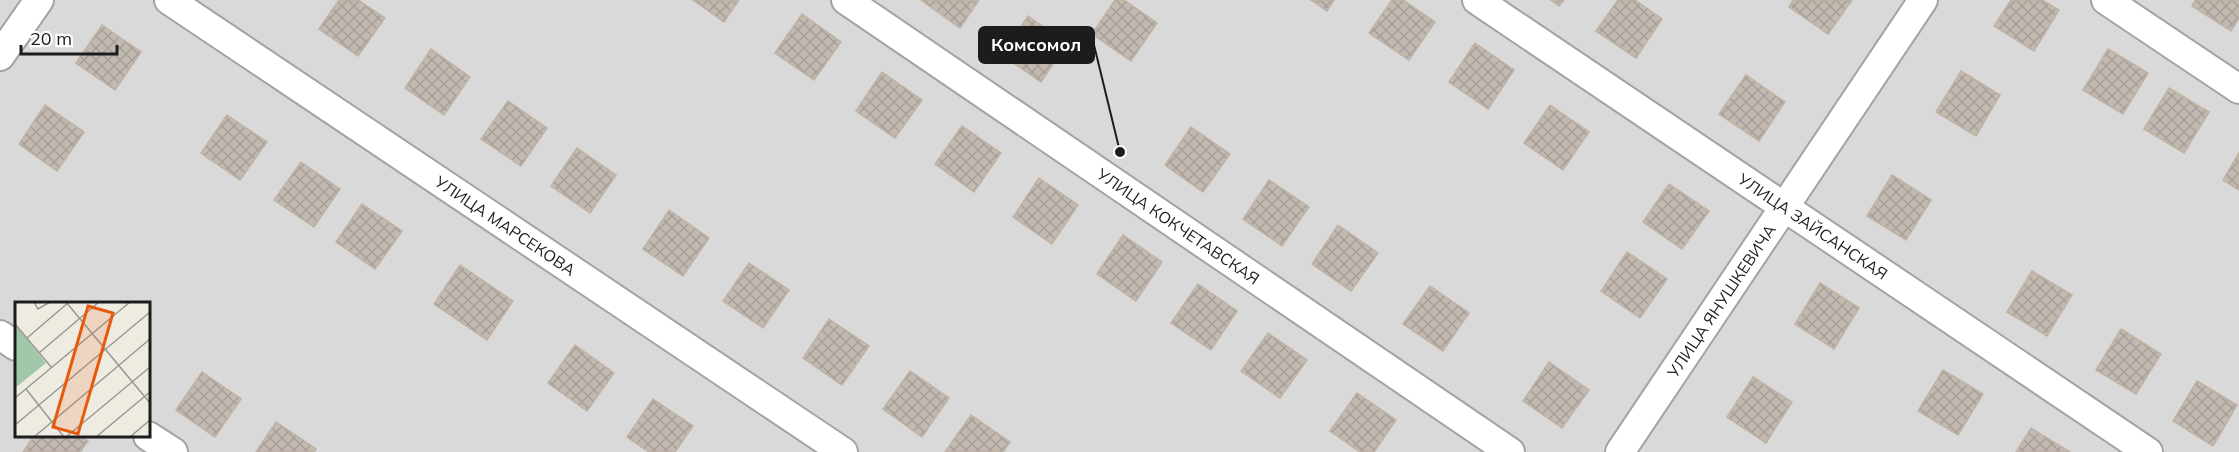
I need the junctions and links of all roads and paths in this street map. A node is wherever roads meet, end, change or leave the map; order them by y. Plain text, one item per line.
1 (39, 0) edge
2 (169, 0) edge
3 (846, 0) edge
4 (1477, 0) edge
5 (1923, 0) edge
6 (2106, 0) edge
7 (0, 56) edge
8 (2239, 89) edge
9 (1784, 208) junction
10 (0, 335) edge
11 (15, 345) edge
12 (150, 436) edge
13 (173, 452) edge
14 (843, 452) edge
15 (1510, 452) edge
16 (1620, 452) edge
17 (2148, 452) edge

1 - 7 street
2 - 14 street, УЛИЦА МАРСЕКОВА
3 - 15 street, УЛИЦА КОКЧЕТАВСКАЯ
4 - 9 street, УЛИЦА ЗАЙСАНСКАЯ
5 - 9 street, УЛИЦА ЯНУШКЕВИЧА
6 - 8 street
9 - 16 street, УЛИЦА ЯНУШКЕВИЧА
9 - 17 street, УЛИЦА ЗАЙСАНСКАЯ
10 - 11 street
12 - 13 street

